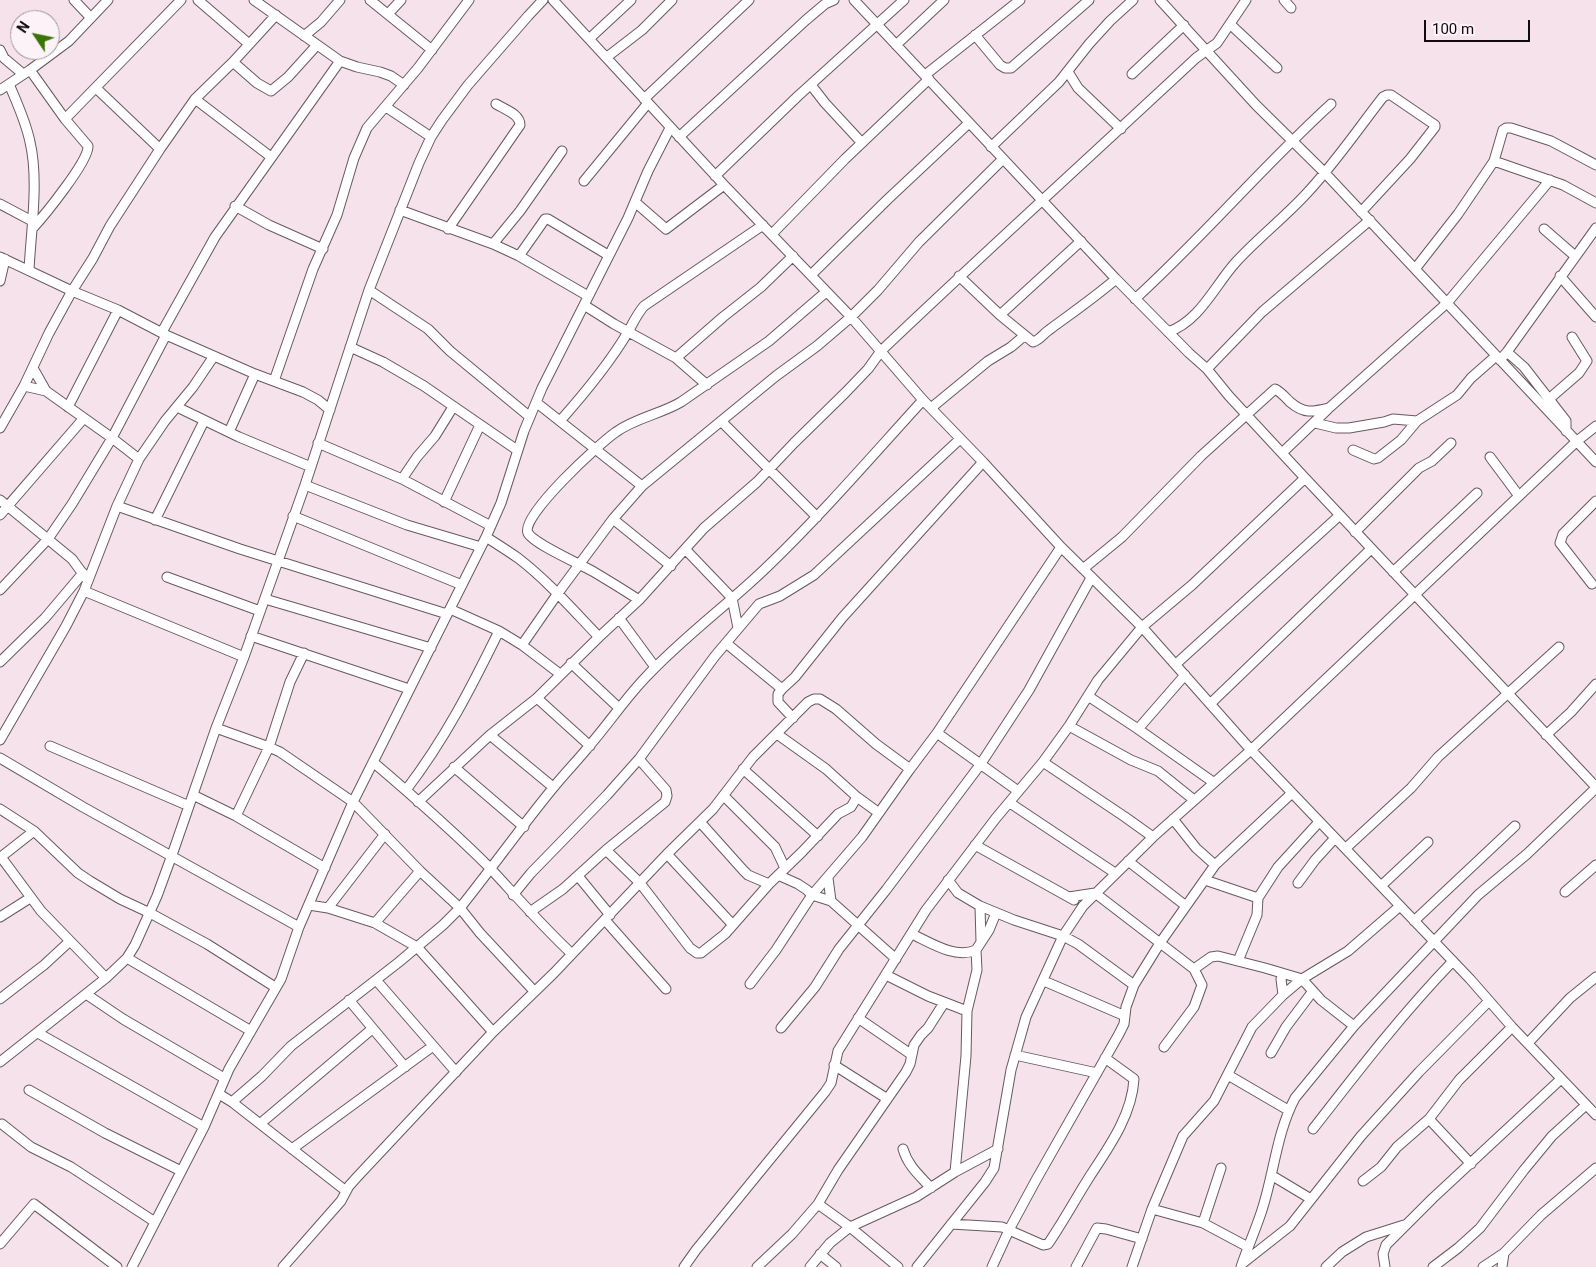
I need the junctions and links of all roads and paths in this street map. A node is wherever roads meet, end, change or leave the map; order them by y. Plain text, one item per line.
1 (74, 0) edge
2 (108, 0) edge
3 (181, 0) edge
4 (198, 0) edge
5 (340, 0) edge
6 (370, 0) edge
7 (401, 0) edge
8 (468, 0) edge
9 (543, 0) edge
10 (553, 0) edge
11 (632, 0) edge
12 (672, 0) edge
13 (749, 0) edge
14 (834, 0) edge
15 (854, 0) edge
16 (904, 0) edge
17 (944, 0) edge
18 (1020, 0) edge
19 (1089, 0) edge
20 (1133, 0) edge
21 (1160, 0) edge
22 (1246, 0) edge
23 (1284, 0) edge
24 (256, 1) edge
25 (1291, 8) dead end
26 (388, 14) junction
27 (276, 15) junction
28 (91, 18) junction
29 (877, 24) junction
30 (1230, 24) junction
31 (1184, 25) junction
32 (975, 35) junction
33 (304, 36) junction
34 (589, 39) junction
35 (249, 44) junction
36 (317, 45) junction
37 (896, 45) junction
38 (0, 50) edge
39 (432, 50) junction
40 (1208, 51) junction
41 (607, 57) junction
42 (233, 62) junction
43 (340, 62) junction
44 (1277, 68) dead end
45 (27, 72) junction
46 (1068, 72) junction
47 (1132, 74) dead end
48 (927, 77) junction
49 (9, 84) junction
50 (404, 85) junction
51 (811, 85) junction
52 (96, 88) junction
53 (0, 90) edge
54 (195, 99) junction
55 (646, 101) junction
56 (496, 104) dead end
57 (1331, 104) dead end
58 (386, 107) junction
59 (65, 118) junction
60 (969, 123) junction
61 (670, 128) junction
62 (1121, 129) junction
63 (431, 137) junction
64 (679, 138) junction
65 (1291, 140) junction
66 (862, 143) junction
67 (991, 146) junction
68 (160, 149) junction
69 (562, 151) dead end
70 (271, 157) junction
71 (1003, 159) junction
72 (1494, 161) junction
73 (1596, 165) edge
74 (1325, 173) junction
75 (715, 176) junction
76 (1550, 180) junction
77 (584, 181) dead end
78 (724, 186) junction
79 (1043, 201) junction
80 (635, 202) junction
81 (1596, 203) edge
82 (0, 204) edge
83 (236, 206) junction
84 (400, 210) junction
85 (1361, 212) junction
86 (1370, 220) junction
87 (32, 225) junction
88 (763, 225) junction
89 (1596, 228) edge
90 (448, 229) junction
91 (1544, 229) dead end
92 (772, 234) junction
93 (1081, 240) junction
94 (493, 244) junction
95 (323, 249) junction
96 (608, 255) junction
97 (519, 256) junction
98 (793, 256) junction
99 (1575, 256) junction
100 (2, 258) edge
101 (1415, 269) junction
102 (29, 270) junction
103 (811, 275) junction
104 (959, 276) junction
105 (1560, 276) junction
106 (1116, 279) junction
107 (0, 281) edge
108 (369, 290) junction
109 (72, 291) junction
110 (826, 292) junction
111 (1135, 299) junction
112 (586, 300) junction
113 (1447, 303) junction
114 (118, 310) junction
115 (1000, 315) junction
116 (1596, 316) edge
117 (851, 318) junction
118 (628, 332) junction
119 (1168, 332) junction
120 (164, 334) junction
121 (1024, 336) junction
122 (1572, 337) dead end
123 (350, 347) junction
124 (880, 351) junction
125 (1507, 352) junction
126 (214, 356) junction
127 (676, 358) junction
128 (1498, 358) junction
129 (33, 368) junction
130 (1207, 369) junction
131 (255, 374) junction
132 (274, 381) junction
133 (707, 385) junction
134 (24, 386) junction
135 (46, 392) junction
136 (1549, 399) junction
137 (924, 400) junction
138 (537, 403) junction
139 (68, 407) junction
140 (176, 407) junction
141 (453, 407) junction
142 (931, 408) junction
143 (1329, 408) junction
144 (330, 410) junction
145 (1247, 415) junction
146 (530, 417) junction
147 (84, 418) junction
148 (204, 421) junction
149 (560, 421) junction
150 (722, 421) junction
151 (1417, 421) junction
152 (1315, 423) junction
153 (480, 425) junction
154 (1596, 426) edge
155 (0, 428) edge
156 (1566, 430) junction
157 (229, 432) junction
158 (112, 438) junction
159 (960, 438) junction
160 (1577, 442) junction
161 (318, 443) junction
162 (1452, 443) dead end
163 (594, 449) junction
164 (518, 450) junction
165 (1353, 450) dead end
166 (1282, 454) junction
167 (1490, 456) dead end
168 (139, 459) junction
169 (984, 462) junction
170 (1596, 462) edge
171 (311, 467) junction
172 (769, 469) junction
173 (1305, 478) junction
174 (402, 479) junction
175 (305, 485) junction
176 (642, 486) junction
177 (1477, 493) dead end
178 (1519, 496) junction
179 (0, 500) edge
180 (1596, 501) edge
181 (444, 502) junction
182 (8, 506) junction
183 (117, 506) junction
184 (0, 515) edge
185 (1340, 515) junction
186 (293, 516) junction
187 (817, 517) junction
188 (613, 519) junction
189 (155, 520) junction
190 (491, 526) junction
191 (1356, 532) junction
192 (486, 537) junction
193 (48, 539) junction
194 (481, 547) junction
195 (1060, 547) junction
196 (1371, 549) junction
197 (686, 550) junction
198 (278, 561) junction
199 (580, 564) junction
200 (671, 566) junction
201 (1084, 569) junction
202 (1393, 572) junction
203 (86, 577) junction
204 (167, 577) dead end
205 (1091, 578) junction
206 (1592, 584) dead end
207 (462, 585) junction
208 (0, 590) edge
209 (84, 591) junction
210 (558, 593) junction
211 (1415, 595) junction
212 (732, 598) junction
213 (265, 599) junction
214 (639, 600) junction
215 (260, 611) junction
216 (449, 611) junction
217 (619, 618) junction
218 (1142, 627) junction
219 (738, 628) junction
220 (499, 631) junction
221 (251, 636) junction
222 (599, 637) junction
223 (726, 643) junction
224 (522, 645) junction
225 (1559, 647) dead end
226 (431, 648) junction
227 (304, 653) junction
228 (244, 657) junction
229 (0, 662) edge
230 (572, 663) junction
231 (1176, 664) junction
232 (655, 667) junction
233 (560, 674) junction
234 (1185, 675) junction
235 (1596, 684) edge
236 (409, 689) junction
237 (782, 689) junction
238 (1509, 694) junction
239 (1088, 696) junction
240 (537, 698) junction
241 (1210, 704) junction
242 (619, 708) junction
243 (793, 718) junction
244 (1069, 726) junction
245 (216, 728) junction
246 (1138, 728) junction
247 (937, 733) junction
248 (777, 734) junction
249 (490, 735) junction
250 (1546, 735) junction
251 (0, 740) edge
252 (50, 746) dead end
253 (590, 746) junction
254 (269, 747) junction
255 (1250, 750) junction
256 (0, 758) edge
257 (639, 759) junction
258 (373, 762) junction
259 (1043, 762) junction
260 (980, 765) junction
261 (454, 767) junction
262 (910, 769) junction
263 (743, 770) junction
264 (1213, 782) junction
265 (553, 787) junction
266 (1596, 787) edge
267 (406, 790) junction
268 (1018, 790) junction
269 (1292, 793) junction
270 (193, 795) junction
271 (724, 796) junction
272 (857, 797) junction
273 (1194, 800) junction
274 (353, 802) junction
275 (418, 802) junction
276 (1010, 803) junction
277 (189, 806) junction
278 (0, 809) edge
279 (879, 813) junction
280 (236, 816) junction
281 (1173, 820) junction
282 (700, 822) junction
283 (1319, 822) junction
284 (1515, 826) dead end
285 (524, 827) junction
286 (34, 831) junction
287 (385, 834) junction
288 (818, 836) junction
289 (1153, 837) junction
290 (1335, 838) junction
291 (1428, 842) dead end
292 (975, 846) junction
293 (1346, 848) junction
294 (606, 850) junction
295 (667, 854) junction
296 (172, 855) junction
297 (1, 857) edge
298 (1128, 861) junction
299 (1215, 865) junction
300 (1596, 865) edge
301 (325, 868) junction
302 (785, 868) junction
303 (491, 869) junction
304 (420, 871) junction
305 (1116, 873) junction
306 (778, 875) junction
307 (578, 876) junction
308 (828, 878) junction
309 (948, 880) junction
310 (1205, 880) junction
311 (640, 883) junction
312 (1298, 883) dead end
313 (769, 884) junction
314 (1382, 886) junction
315 (939, 892) junction
316 (1565, 892) dead end
317 (958, 893) junction
318 (1095, 893) junction
319 (513, 895) junction
320 (812, 895) junction
321 (1069, 897) junction
322 (30, 898) junction
323 (1258, 898) junction
324 (831, 901) junction
325 (309, 905) junction
326 (980, 906) junction
327 (1083, 906) junction
328 (1186, 906) junction
329 (1400, 906) junction
330 (328, 908) junction
331 (460, 908) junction
332 (530, 912) junction
333 (150, 913) junction
334 (996, 913) junction
335 (0, 917) edge
336 (608, 917) junction
337 (1414, 920) junction
338 (375, 923) junction
339 (732, 924) junction
340 (858, 926) junction
341 (299, 928) junction
342 (912, 934) junction
343 (1063, 936) junction
344 (70, 941) junction
345 (1434, 941) junction
346 (1160, 943) junction
347 (979, 946) junction
348 (418, 947) junction
349 (572, 954) junction
350 (127, 958) junction
351 (896, 959) junction
352 (1238, 961) junction
353 (1453, 961) junction
354 (1194, 969) junction
355 (1283, 974) junction
356 (886, 975) junction
357 (1596, 977) edge
358 (106, 978) junction
359 (1302, 979) junction
360 (376, 980) junction
361 (1044, 981) junction
362 (750, 984) dead end
363 (1134, 986) junction
364 (275, 987) junction
365 (666, 989) dead end
366 (534, 991) junction
367 (1313, 991) junction
368 (86, 994) junction
369 (1283, 994) junction
370 (0, 999) edge
371 (350, 1000) junction
372 (1489, 1001) junction
373 (944, 1003) junction
374 (967, 1011) junction
375 (1125, 1016) junction
376 (858, 1018) junction
377 (1354, 1026) junction
378 (1512, 1027) junction
379 (781, 1028) dead end
380 (372, 1029) junction
381 (251, 1031) junction
382 (493, 1032) junction
383 (38, 1033) junction
384 (1528, 1043) junction
385 (433, 1046) junction
386 (1164, 1047) dead end
387 (1271, 1054) dead end
388 (912, 1055) junction
389 (1015, 1055) junction
390 (1105, 1058) junction
391 (0, 1062) edge
392 (834, 1065) junction
393 (405, 1067) junction
394 (456, 1072) junction
395 (1097, 1072) junction
396 (1228, 1074) junction
397 (224, 1078) junction
398 (1561, 1079) junction
399 (29, 1090) dead end
400 (219, 1094) junction
401 (886, 1098) junction
402 (232, 1102) junction
403 (1586, 1105) junction
404 (1288, 1110) junction
405 (1596, 1114) edge
406 (1429, 1119) junction
407 (261, 1123) junction
408 (2, 1124) dead end
409 (204, 1127) junction
410 (1313, 1129) dead end
411 (292, 1149) junction
412 (903, 1149) dead end
413 (998, 1149) junction
414 (1470, 1164) junction
415 (1220, 1168) dead end
416 (1596, 1168) edge
417 (182, 1171) junction
418 (955, 1172) junction
419 (1271, 1175) junction
420 (1363, 1181) dead end
421 (931, 1188) junction
422 (346, 1190) junction
423 (1311, 1199) junction
424 (818, 1204) junction
425 (1152, 1209) junction
426 (156, 1222) junction
427 (1203, 1223) junction
428 (951, 1224) junction
429 (1408, 1224) junction
430 (850, 1227) junction
431 (1010, 1228) junction
432 (1142, 1239) junction
433 (0, 1244) edge
434 (1248, 1247) junction
435 (1504, 1253) junction
436 (820, 1254) junction
437 (1242, 1265) edge
438 (117, 1267) edge
439 (132, 1267) edge
440 (283, 1267) edge
441 (684, 1267) edge
442 (758, 1267) edge
443 (810, 1267) edge
444 (836, 1267) edge
445 (898, 1267) edge
446 (917, 1267) edge
447 (992, 1267) edge
448 (1076, 1267) edge
449 (1132, 1267) edge
450 (1326, 1267) edge
451 (1385, 1267) edge
452 (1433, 1267) edge
453 (1483, 1267) edge
454 (1502, 1267) edge

1 - 28 street
2 - 28 street
3 - 52 street
4 - 35 street
5 - 33 street
6 - 26 street
7 - 26 street
8 - 39 street
9 - 63 street
10 - 34 street
11 - 34 street
12 - 41 street
13 - 55 street
14 - 64 street
15 - 29 street
16 - 29 street
17 - 37 street
18 - 32 street
19 - 32 street
20 - 46 street
21 - 31 street
22 - 30 street
23 - 25 street
24 - 27 street
26 - 39 street
27 - 33 street
27 - 35 street
28 - 45 street
29 - 37 street
29 - 51 street
30 - 40 street
30 - 44 street
31 - 40 street
31 - 47 street
32 - 48 street
33 - 36 street
34 - 41 street
35 - 42 street
36 - 42 street
36 - 43 street
37 - 48 street
38 - 45 street
39 - 50 street
40 - 62 street
40 - 65 street
41 - 55 street
42 - 54 street
43 - 50 street
43 - 70 street
45 - 49 street
45 - 59 street
46 - 62 street
46 - 67 street
48 - 60 street
48 - 66 street
49 - 53 street
49 - 87 street
50 - 58 street
51 - 66 street
51 - 75 street
52 - 59 street
52 - 68 street
54 - 68 street
54 - 70 street
55 - 61 street
55 - 77 street
56 - 90 street
57 - 65 street
58 - 63 street
58 - 95 street
59 - 87 street
60 - 67 street
60 - 103 street
61 - 64 street
61 - 80 street
62 - 79 street
63 - 84 street
64 - 75 street
65 - 74 street
65 - 111 street
66 - 92 street
67 - 71 street
68 - 109 street
69 - 94 street
70 - 83 street
71 - 79 street
71 - 117 street
72 - 73 street
72 - 76 street
72 - 101 street
74 - 85 street
74 - 85 street
74 - 119 street
75 - 78 street
76 - 81 street
76 - 113 street
78 - 80 street
78 - 88 street
79 - 93 street
79 - 104 street
80 - 96 street
82 - 87 street
83 - 95 street
83 - 120 street
84 - 90 street
84 - 108 street
85 - 86 street
86 - 101 street
86 - 130 street
87 - 102 street
88 - 92 street
88 - 118 street
89 - 99 street
90 - 94 street
91 - 99 street
92 - 98 street
93 - 106 street
93 - 115 street
94 - 97 street
95 - 132 street
96 - 97 street
96 - 112 street
97 - 112 street
98 - 103 street
98 - 127 street
99 - 105 street
100 - 102 street
100 - 107 street
101 - 113 street
102 - 109 street
103 - 110 street
104 - 115 street
104 - 124 street
105 - 116 street
105 - 125 street
106 - 111 street
106 - 121 street
108 - 123 street
108 - 146 street
109 - 114 street
109 - 129 street
110 - 117 street
110 - 133 street
111 - 119 street
112 - 118 street
112 - 138 street
113 - 128 street
113 - 143 street
114 - 120 street
114 - 139 street
115 - 121 street
117 - 124 street
117 - 150 street
118 - 127 street
118 - 149 street
119 - 130 street
120 - 126 street
120 - 158 street
121 - 142 street
122 - 136 street
123 - 141 street
123 - 144 street
124 - 137 street
124 - 172 street
125 - 128 street
125 - 136 street
126 - 131 street
126 - 140 street
127 - 133 street
128 - 151 street
128 - 156 street
129 - 134 street
129 - 135 street
130 - 145 street
131 - 132 street
131 - 157 street
132 - 144 street
133 - 163 street
134 - 135 street
134 - 155 street
135 - 139 street
136 - 156 street
137 - 142 street
137 - 187 street
138 - 146 street
138 - 149 street
139 - 147 street
140 - 148 street
140 - 168 street
141 - 153 street
141 - 174 street
142 - 159 street
143 - 145 street
143 - 152 street
144 - 161 street
145 - 166 street
145 - 201 street
146 - 164 street
147 - 158 street
147 - 182 street
148 - 157 street
148 - 189 street
149 - 163 street
150 - 172 street
150 - 176 street
151 - 152 street
151 - 165 street
152 - 166 street
153 - 164 street
153 - 181 street
154 - 160 street
156 - 160 street
157 - 171 street
158 - 168 street
158 - 193 street
159 - 169 street
159 - 219 street
160 - 170 street
160 - 178 street
161 - 171 street
161 - 174 street
162 - 191 street
163 - 176 street
163 - 199 street
164 - 190 street
166 - 173 street
167 - 178 street
168 - 183 street
169 - 195 street
169 - 237 street
171 - 175 street
172 - 187 street
172 - 197 street
173 - 185 street
173 - 218 street
174 - 181 street
175 - 186 street
175 - 194 street
176 - 188 street
177 - 202 street
178 - 211 street
179 - 182 street
180 - 206 street
181 - 190 street
182 - 184 street
182 - 193 street
183 - 189 street
183 - 203 street
185 - 191 street
185 - 231 street
186 - 198 street
186 - 207 street
187 - 212 street
188 - 199 street
188 - 200 street
189 - 198 street
190 - 192 street
191 - 196 street
192 - 194 street
192 - 210 street
193 - 203 street
193 - 208 street
194 - 207 street
195 - 201 street
195 - 247 street
196 - 202 street
196 - 241 street
197 - 200 street
197 - 212 street
198 - 213 street
198 - 216 street
199 - 210 street
199 - 214 street
200 - 214 street
201 - 205 street
202 - 211 street
203 - 209 street
203 - 229 street
204 - 215 street
205 - 218 street
205 - 260 street
207 - 216 street
209 - 228 street
209 - 251 street
210 - 222 street
210 - 224 street
211 - 238 street
211 - 255 street
212 - 219 street
212 - 232 street
213 - 215 street
213 - 226 street
214 - 217 street
215 - 221 street
216 - 220 street
216 - 226 street
217 - 222 street
217 - 232 street
218 - 231 street
218 - 239 street
219 - 223 street
220 - 224 street
220 - 267 street
221 - 227 street
221 - 228 street
222 - 230 street
223 - 237 street
223 - 257 street
224 - 233 street
225 - 238 street
226 - 236 street
227 - 236 street
227 - 254 street
228 - 245 street
230 - 233 street
230 - 242 street
231 - 234 street
232 - 242 street
233 - 240 street
234 - 241 street
234 - 246 street
235 - 250 street
236 - 258 street
237 - 243 street
238 - 250 street
238 - 293 street
239 - 244 street
239 - 246 street
240 - 249 street
240 - 253 street
241 - 255 street
242 - 253 street
243 - 248 street
243 - 262 street
244 - 259 street
244 - 273 street
245 - 254 street
245 - 270 street
246 - 264 street
247 - 260 street
247 - 262 street
248 - 263 street
248 - 272 street
249 - 261 street
249 - 265 street
250 - 266 street
252 - 277 street
253 - 265 street
254 - 274 street
254 - 280 street
255 - 264 street
255 - 269 street
256 - 296 street
257 - 294 street
257 - 319 street
258 - 267 street
258 - 274 street
259 - 268 street
259 - 289 street
260 - 268 street
260 - 340 street
261 - 275 street
261 - 285 street
262 - 279 street
263 - 271 street
263 - 288 street
264 - 273 street
265 - 285 street
266 - 345 street
267 - 275 street
268 - 276 street
269 - 283 street
269 - 299 street
270 - 277 street
270 - 280 street
271 - 282 street
271 - 302 street
272 - 279 street
272 - 288 street
273 - 281 street
274 - 287 street
274 - 301 street
275 - 303 street
276 - 292 street
276 - 305 street
277 - 296 street
278 - 286 street
279 - 308 street
280 - 301 street
281 - 289 street
281 - 299 street
282 - 295 street
282 - 313 street
283 - 290 street
283 - 323 street
284 - 337 street
285 - 303 street
286 - 297 street
286 - 333 street
287 - 304 street
287 - 330 street
288 - 302 street
289 - 298 street
290 - 293 street
290 - 312 street
291 - 314 street
292 - 309 street
292 - 321 street
293 - 314 street
294 - 307 street
294 - 311 street
295 - 311 street
295 - 339 street
296 - 333 street
296 - 341 street
297 - 322 street
298 - 305 street
298 - 328 street
299 - 310 street
300 - 316 street
301 - 325 street
302 - 306 street
303 - 319 street
303 - 331 street
304 - 331 street
304 - 338 street
305 - 318 street
306 - 313 street
306 - 320 street
307 - 332 street
307 - 336 street
308 - 320 street
308 - 324 street
309 - 315 street
309 - 317 street
310 - 323 street
310 - 328 street
311 - 336 street
311 - 339 street
313 - 339 street
314 - 329 street
315 - 317 street
315 - 342 street
317 - 326 street
318 - 321 street
318 - 327 street
318 - 346 street
319 - 332 street
320 - 324 street
320 - 362 street
321 - 327 street
322 - 335 street
322 - 344 street
323 - 352 street
324 - 340 street
325 - 330 street
325 - 341 street
326 - 334 street
326 - 347 street
327 - 343 street
328 - 346 street
329 - 337 street
329 - 359 street
330 - 338 street
331 - 348 street
331 - 366 street
332 - 349 street
333 - 350 street
333 - 364 street
334 - 343 street
334 - 347 street
336 - 349 street
336 - 365 street
337 - 345 street
338 - 348 street
340 - 351 street
340 - 379 street
341 - 364 street
342 - 347 street
342 - 351 street
343 - 361 street
343 - 363 street
344 - 358 street
344 - 370 street
345 - 353 street
345 - 377 street
346 - 354 street
346 - 363 street
347 - 374 street
348 - 360 street
348 - 382 street
349 - 366 street
350 - 358 street
350 - 381 street
351 - 356 street
352 - 354 street
352 - 355 street
353 - 372 street
353 - 410 street
354 - 386 street
355 - 359 street
355 - 369 street
356 - 373 street
356 - 376 street
357 - 384 street
358 - 368 street
359 - 367 street
359 - 369 street
360 - 371 street
360 - 385 street
361 - 375 street
361 - 389 street
363 - 375 street
364 - 381 street
366 - 382 street
367 - 377 street
367 - 387 street
368 - 383 street
368 - 397 street
369 - 396 street
371 - 380 street
371 - 402 street
372 - 378 street
372 - 423 street
373 - 374 street
373 - 388 street
374 - 418 street
375 - 390 street
376 - 388 street
376 - 392 street
377 - 404 street
378 - 384 street
378 - 406 street
380 - 393 street
380 - 407 street
381 - 397 street
382 - 394 street
383 - 391 street
383 - 409 street
384 - 398 street
385 - 393 street
385 - 394 street
388 - 401 street
389 - 395 street
389 - 413 street
390 - 395 street
390 - 431 street
392 - 401 street
392 - 441 street
393 - 411 street
394 - 422 street
395 - 431 street
396 - 404 street
396 - 425 street
397 - 400 street
398 - 403 street
398 - 414 street
399 - 417 street
400 - 402 street
400 - 409 street
401 - 424 street
402 - 407 street
403 - 405 street
403 - 452 street
404 - 419 street
406 - 414 street
406 - 420 street
407 - 411 street
408 - 426 street
409 - 417 street
411 - 422 street
412 - 421 street
413 - 418 street
413 - 428 street
414 - 429 street
415 - 427 street
416 - 435 street
417 - 426 street
418 - 421 street
419 - 423 street
419 - 434 street
421 - 430 street
422 - 440 street
423 - 437 street
424 - 430 street
424 - 442 street
425 - 427 street
425 - 432 street
426 - 439 street
427 - 434 street
428 - 431 street
428 - 446 street
429 - 450 street
429 - 451 street
430 - 436 street
430 - 445 street
431 - 447 street
432 - 448 street
432 - 449 street
433 - 438 street
434 - 437 street
435 - 453 street
435 - 454 street
436 - 443 street
436 - 444 street

